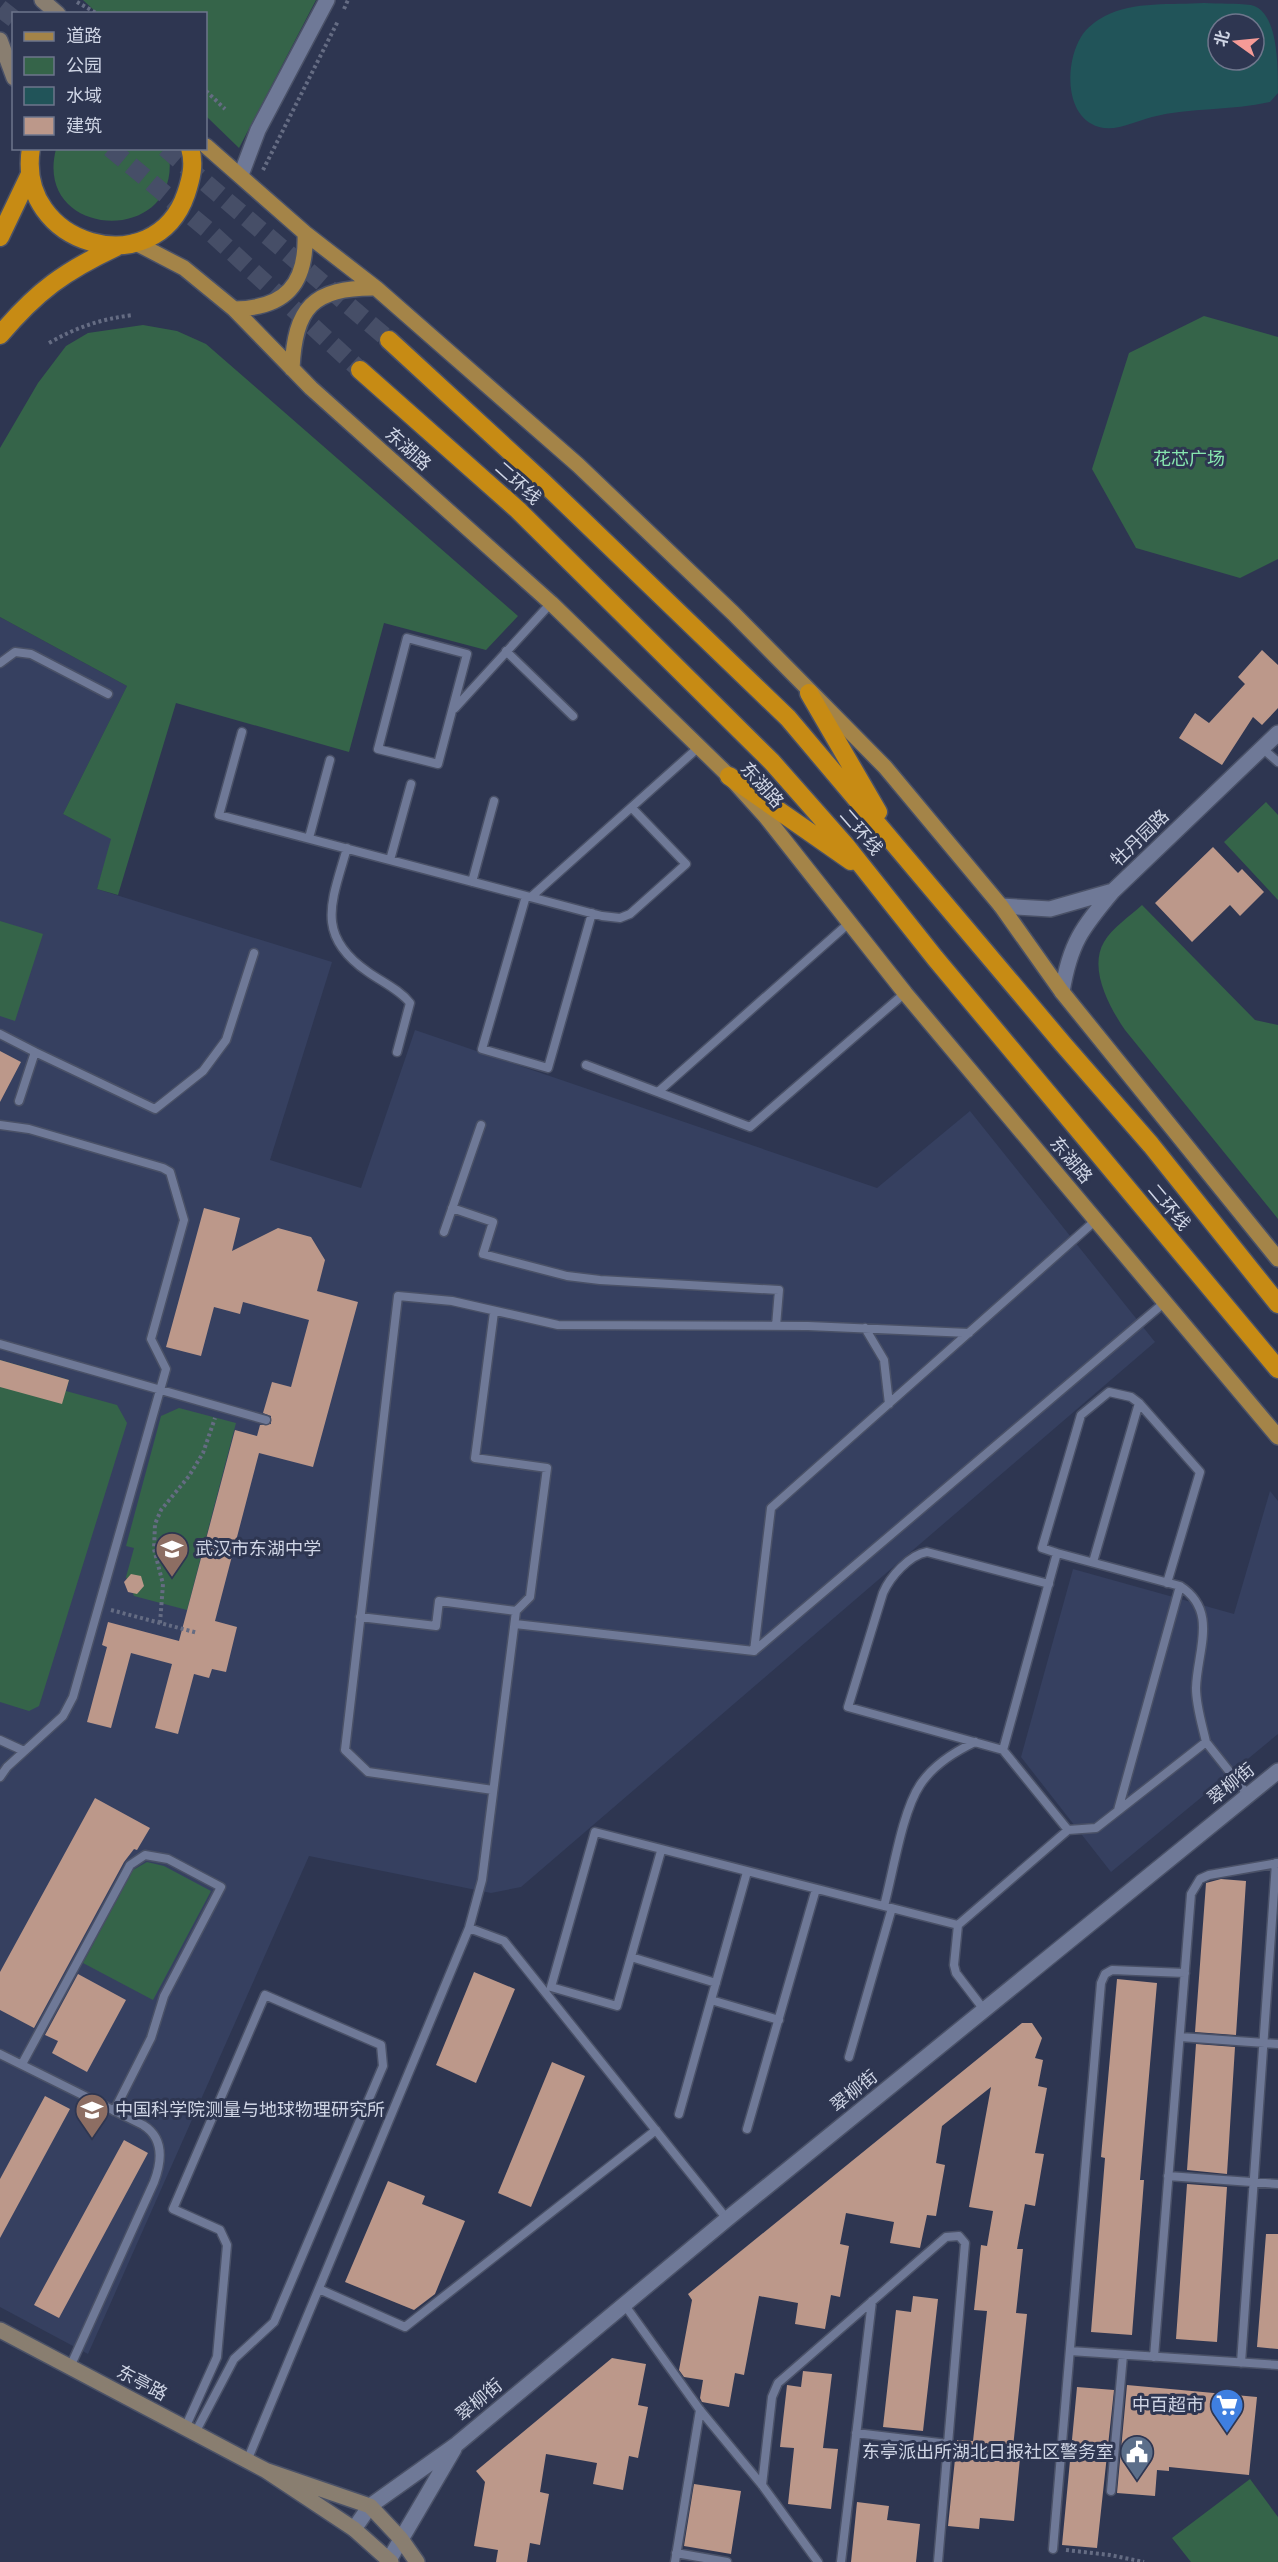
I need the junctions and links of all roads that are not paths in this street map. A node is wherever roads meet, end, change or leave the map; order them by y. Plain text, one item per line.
1 (42, 0) edge
2 (327, 0) edge
3 (56, 12) edge
4 (0, 40) edge
5 (12, 73) edge
6 (207, 147) edge
7 (30, 150) edge
8 (190, 150) edge
9 (30, 174) junction
10 (242, 175) junction
11 (305, 233) junction
12 (0, 237) edge
13 (127, 243) junction
14 (375, 288) junction
15 (234, 309) junction
16 (0, 335) edge
17 (389, 340) tunnel mouth
18 (292, 369) junction
19 (360, 370) tunnel mouth
20 (551, 603) junction
21 (506, 651) junction
22 (0, 663) edge
23 (809, 693) junction
24 (108, 694) dead end
25 (453, 710) junction
26 (573, 716) dead end
27 (242, 732) dead end
28 (1278, 733) edge
29 (700, 746) junction
30 (1262, 748) junction
31 (330, 760) dead end
32 (1278, 762) edge
33 (729, 776) junction
34 (411, 784) dead end
35 (494, 801) dead end
36 (632, 808) junction
37 (309, 838) junction
38 (346, 848) junction
39 (902, 852) junction
40 (390, 860) junction
41 (870, 875) junction
42 (472, 882) junction
43 (1113, 891) junction
44 (529, 896) junction
45 (1001, 906) junction
46 (592, 913) junction
47 (849, 923) junction
48 (254, 953) dead end
49 (1062, 992) junction
50 (905, 993) junction
51 (0, 1035) edge
52 (35, 1052) junction
53 (397, 1052) dead end
54 (586, 1065) dead end
55 (658, 1092) junction
56 (19, 1101) dead end
57 (0, 1125) edge
58 (481, 1125) dead end
59 (452, 1208) junction
60 (1096, 1220) junction
61 (444, 1232) dead end
62 (1278, 1259) edge
63 (1165, 1302) junction
64 (1278, 1304) edge
65 (494, 1312) junction
66 (776, 1326) junction
67 (865, 1328) junction
68 (969, 1333) junction
69 (0, 1344) edge
70 (1278, 1369) edge
71 (160, 1390) junction
72 (1139, 1403) junction
73 (889, 1404) junction
74 (266, 1420) dead end
75 (1278, 1437) edge
76 (1057, 1553) junction
77 (1093, 1562) junction
78 (1167, 1583) junction
79 (1048, 1584) junction
80 (1180, 1586) junction
81 (516, 1611) junction
82 (360, 1617) junction
83 (515, 1624) junction
84 (754, 1651) junction
85 (0, 1740) edge
86 (975, 1742) junction
87 (1206, 1742) junction
88 (1003, 1750) junction
89 (24, 1751) junction
90 (1278, 1771) edge
91 (0, 1777) edge
92 (494, 1790) junction
93 (1248, 1795) junction
94 (1118, 1810) junction
95 (1068, 1830) junction
96 (661, 1851) junction
97 (1277, 1863) edge
98 (747, 1872) junction
99 (816, 1889) junction
100 (888, 1907) junction
101 (958, 1925) junction
102 (468, 1928) junction
103 (631, 1957) junction
104 (1185, 1973) junction
105 (716, 1983) junction
106 (711, 2000) junction
107 (985, 2011) junction
108 (779, 2020) junction
109 (1180, 2037) junction
110 (1263, 2043) junction
111 (1278, 2044) edge
112 (0, 2054) edge
113 (849, 2057) dead end
114 (22, 2064) junction
115 (114, 2111) junction
116 (680, 2114) dead end
117 (747, 2129) dead end
118 (656, 2130) junction
119 (1168, 2176) junction
120 (1254, 2182) junction
121 (1278, 2184) edge
122 (727, 2219) junction
123 (319, 2289) junction
124 (872, 2301) junction
125 (624, 2304) junction
126 (0, 2330) edge
127 (1070, 2351) junction
128 (1123, 2355) junction
129 (1154, 2357) junction
130 (1241, 2363) junction
131 (1278, 2366) edge
132 (70, 2367) junction
133 (700, 2410) junction
134 (190, 2430) junction
135 (856, 2433) junction
136 (457, 2444) junction
137 (948, 2444) junction
138 (247, 2460) junction
139 (265, 2470) junction
140 (762, 2485) junction
141 (1111, 2491) dead end
142 (370, 2506) junction
143 (354, 2529) junction
144 (401, 2539) junction
145 (1053, 2549) road end
146 (676, 2558) edge
147 (390, 2561) edge
148 (417, 2562) edge
149 (727, 2562) edge
150 (818, 2562) edge
151 (841, 2562) edge
152 (938, 2562) edge

1 - 3 street
2 - 10 street
4 - 5 street
6 - 10 main road
7 - 9 highway
8 - 13 highway
9 - 12 highway
9 - 13 highway
10 - 11 main road
11 - 14 main road
11 - 15 main road
13 - 15 main road, 东湖路
13 - 16 highway
14 - 18 main road
14 - 23 main road
15 - 18 main road, 东湖路
17 - 39 highway, 二环线
18 - 20 main road, 东湖路
19 - 41 highway, 二环线
20 - 21 lane
20 - 29 main road, 东湖路
21 - 25 lane
21 - 26 lane
22 - 24 lane
23 - 39 highway
23 - 45 main road
25 - 25 lane
27 - 37 lane
28 - 30 street, 牡丹园路
29 - 33 main road, 东湖路
29 - 36 lane
30 - 32 lane
30 - 43 street, 牡丹园路
31 - 37 lane
33 - 41 highway
33 - 47 main road, 东湖路
34 - 40 lane
35 - 42 lane
36 - 44 lane
36 - 46 lane
37 - 38 lane
38 - 40 lane
38 - 53 lane
39 - 64 highway, 二环线
40 - 42 lane
41 - 70 highway, 二环线
42 - 44 lane
43 - 45 street, 牡丹园路
43 - 49 street
44 - 46 lane
44 - 46 lane
45 - 49 main road
47 - 50 main road, 东湖路
47 - 55 lane
48 - 52 lane
49 - 62 main road
50 - 55 lane
50 - 60 main road, 东湖路
51 - 52 lane
52 - 56 lane
54 - 55 lane
57 - 71 lane
58 - 59 lane
59 - 61 lane
59 - 66 lane
60 - 63 main road, 东湖路
60 - 68 lane
63 - 75 main road, 东湖路
63 - 84 lane
65 - 66 lane
65 - 81 lane
65 - 82 lane
66 - 67 lane
67 - 68 lane
67 - 73 lane
68 - 73 lane
69 - 71 lane
71 - 74 lane
71 - 89 lane
72 - 76 lane
72 - 77 lane
72 - 78 lane
73 - 84 lane
76 - 77 lane
76 - 79 lane
77 - 78 lane
78 - 80 lane
79 - 86 lane
79 - 88 lane
80 - 87 lane
80 - 94 lane
81 - 82 lane
81 - 83 lane
82 - 92 lane
83 - 84 lane
83 - 92 lane
85 - 89 lane
86 - 88 lane
86 - 100 lane
87 - 93 lane
87 - 94 lane
88 - 95 lane
89 - 91 lane
90 - 93 street, 翠柳街
92 - 102 lane
93 - 107 street, 翠柳街
94 - 95 lane
95 - 101 lane
96 - 98 lane
96 - 103 lane
96 - 103 lane
97 - 104 lane
97 - 110 lane
98 - 99 lane
98 - 105 lane
99 - 100 lane
99 - 108 lane
100 - 101 lane
100 - 113 lane
101 - 107 lane
102 - 118 lane
102 - 123 lane
103 - 105 lane
104 - 109 lane
104 - 127 lane
105 - 106 lane
106 - 108 lane
106 - 116 lane
107 - 122 street, 翠柳街
108 - 117 lane
109 - 110 lane
109 - 119 lane
110 - 111 lane
110 - 120 lane
112 - 114 lane
114 - 115 lane
114 - 115 lane
115 - 132 lane
118 - 122 lane
118 - 123 lane
119 - 120 lane
119 - 129 lane
120 - 121 lane
120 - 130 lane
122 - 125 street, 翠柳街
123 - 138 lane
124 - 135 lane
124 - 137 lane
124 - 140 lane
125 - 133 lane
125 - 136 street, 翠柳街
126 - 132 street, 东亭路
127 - 128 lane
127 - 145 lane
128 - 129 lane
128 - 141 lane
129 - 130 lane
130 - 131 lane
132 - 134 street, 东亭路
133 - 140 lane
133 - 146 lane
134 - 134 lane
134 - 138 street, 东亭路
135 - 137 lane
135 - 151 lane
136 - 142 street, 翠柳街
136 - 144 street, 翠柳街
137 - 152 lane
138 - 139 street, 东亭路
139 - 142 street, 东亭路
139 - 143 street, 东亭路
140 - 150 lane
142 - 143 street, 翠柳街
142 - 144 street, 东亭路
143 - 147 street, 东亭路
144 - 147 street, 翠柳街
144 - 148 street, 东亭路
146 - 149 lane

